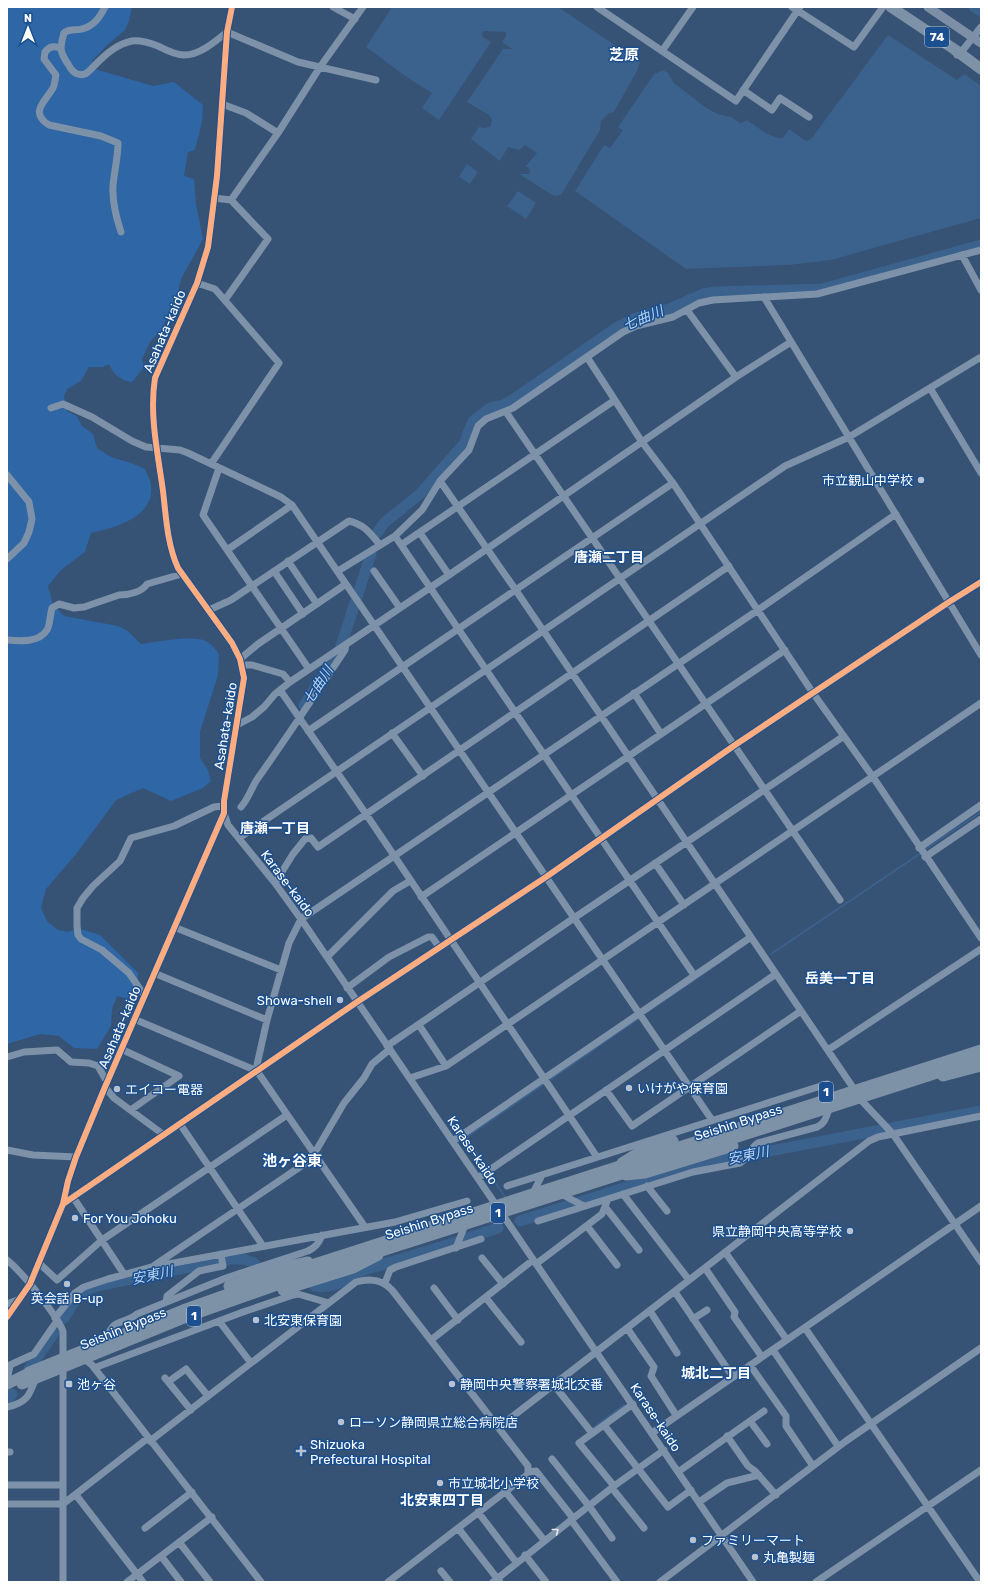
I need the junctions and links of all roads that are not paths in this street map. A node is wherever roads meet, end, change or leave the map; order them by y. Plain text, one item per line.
1 (105, 7) edge
2 (232, 7) edge
3 (333, 7) edge
4 (363, 7) edge
5 (597, 7) edge
6 (693, 7) edge
7 (884, 7) edge
8 (891, 7) edge
9 (897, 7) edge
10 (928, 7) edge
11 (796, 8) edge
12 (355, 19) junction
13 (980, 28) edge
14 (227, 32) junction
15 (979, 41) edge
16 (60, 48) junction
17 (662, 51) junction
18 (981, 64) edge
19 (320, 67) junction
20 (981, 69) edge
21 (376, 80) dead end
22 (743, 90) junction
23 (222, 104) junction
24 (809, 117) dead end
25 (278, 133) junction
26 (214, 198) junction
27 (231, 200) junction
28 (121, 232) dead end
29 (981, 250) edge
30 (962, 255) junction
31 (197, 283) junction
32 (981, 290) edge
33 (764, 297) junction
34 (226, 300) junction
35 (687, 310) junction
36 (791, 342) junction
37 (587, 357) junction
38 (981, 357) edge
39 (736, 377) junction
40 (930, 388) junction
41 (615, 400) junction
42 (51, 408) dead end
43 (506, 412) junction
44 (849, 438) junction
45 (642, 442) junction
46 (157, 449) junction
47 (535, 454) junction
48 (211, 464) junction
49 (219, 468) junction
50 (981, 473) edge
51 (7, 475) edge
52 (440, 482) junction
53 (673, 483) junction
54 (564, 496) junction
55 (292, 505) junction
56 (458, 506) junction
57 (896, 514) junction
58 (700, 523) junction
59 (420, 533) junction
60 (395, 536) junction
61 (592, 537) junction
62 (317, 541) junction
63 (380, 545) junction
64 (401, 545) junction
65 (486, 548) junction
66 (227, 550) junction
67 (7, 559) edge
68 (288, 561) junction
69 (729, 566) junction
70 (274, 571) junction
71 (338, 571) junction
72 (374, 571) dead end
73 (182, 574) junction
74 (449, 575) junction
75 (620, 578) junction
76 (981, 582) edge
77 (346, 584) junction
78 (252, 587) junction
79 (430, 588) junction
80 (515, 589) junction
81 (949, 602) junction
82 (317, 604) junction
83 (400, 608) junction
84 (209, 610) junction
85 (758, 610) junction
86 (304, 614) junction
87 (649, 620) junction
88 (374, 625) junction
89 (281, 629) junction
90 (458, 629) junction
91 (543, 630) junction
92 (7, 640) edge
93 (346, 644) junction
94 (785, 650) junction
95 (981, 655) edge
96 (242, 662) junction
97 (679, 663) junction
98 (402, 666) junction
99 (309, 669) junction
100 (486, 669) junction
101 (572, 673) junction
102 (290, 682) junction
103 (280, 690) junction
104 (813, 693) junction
105 (634, 694) junction
106 (981, 703) edge
107 (706, 704) junction
108 (430, 708) junction
109 (515, 712) junction
110 (601, 716) junction
111 (300, 718) junction
112 (237, 725) junction
113 (308, 731) junction
114 (392, 733) junction
115 (661, 734) junction
116 (844, 736) junction
117 (734, 745) junction
118 (460, 750) junction
119 (544, 754) junction
120 (628, 756) junction
121 (336, 771) junction
122 (423, 776) junction
123 (872, 777) junction
124 (765, 789) junction
125 (488, 791) junction
126 (572, 796) junction
127 (657, 798) junction
128 (981, 805) edge
129 (241, 807) dead end
130 (223, 810) junction
131 (366, 814) junction
132 (981, 818) edge
133 (793, 830) junction
134 (516, 833) junction
135 (239, 838) junction
136 (601, 838) junction
137 (687, 841) junction
138 (919, 848) junction
139 (393, 856) junction
140 (925, 857) junction
141 (655, 863) junction
142 (546, 877) junction
143 (630, 880) junction
144 (410, 881) junction
145 (275, 883) junction
146 (715, 884) junction
147 (421, 897) junction
148 (840, 900) dead end
149 (684, 905) junction
150 (574, 918) junction
151 (301, 919) junction
152 (659, 922) junction
153 (174, 926) junction
154 (751, 937) junction
155 (981, 938) edge
156 (450, 940) junction
157 (439, 947) junction
158 (981, 949) edge
159 (326, 957) junction
160 (602, 960) junction
161 (281, 970) junction
162 (154, 974) junction
163 (776, 974) junction
164 (694, 975) junction
165 (480, 983) junction
166 (347, 988) junction
167 (144, 995) junction
168 (357, 1002) junction
169 (801, 1011) junction
170 (638, 1013) junction
171 (134, 1018) junction
172 (268, 1020) junction
173 (419, 1024) junction
174 (508, 1024) junction
175 (981, 1044) edge
176 (389, 1047) junction
177 (121, 1049) junction
178 (664, 1050) junction
179 (828, 1050) junction
180 (981, 1050) edge
181 (7, 1057) edge
182 (981, 1059) edge
183 (446, 1066) junction
184 (981, 1066) edge
185 (257, 1071) junction
186 (941, 1072) junction
187 (410, 1078) junction
188 (544, 1078) junction
189 (827, 1084) dead end
190 (106, 1085) junction
191 (689, 1087) junction
192 (854, 1089) junction
193 (606, 1090) junction
194 (795, 1094) junction
195 (861, 1100) junction
196 (804, 1105) junction
197 (829, 1109) junction
198 (132, 1110) junction
199 (287, 1115) junction
200 (569, 1115) junction
201 (981, 1116) edge
202 (712, 1120) junction
203 (180, 1124) junction
204 (164, 1134) junction
205 (893, 1134) junction
206 (453, 1141) junction
207 (7, 1150) edge
208 (315, 1154) junction
209 (597, 1157) junction
210 (76, 1158) junction
211 (209, 1167) junction
212 (619, 1170) junction
213 (542, 1175) junction
214 (478, 1178) junction
215 (528, 1180) junction
216 (507, 1186) dead end
217 (647, 1186) junction
218 (534, 1190) junction
219 (561, 1194) junction
220 (623, 1194) junction
221 (73, 1197) junction
222 (608, 1199) junction
223 (467, 1201) dead end
224 (63, 1204) junction
225 (584, 1206) junction
226 (981, 1206) edge
227 (606, 1208) junction
228 (238, 1209) junction
229 (499, 1209) junction
230 (667, 1211) dead end
231 (414, 1217) junction
232 (538, 1221) dead end
233 (954, 1224) junction
234 (465, 1225) junction
235 (587, 1226) junction
236 (365, 1227) junction
237 (418, 1229) junction
238 (322, 1235) junction
239 (481, 1239) dead end
240 (102, 1240) junction
241 (263, 1246) junction
242 (456, 1246) junction
243 (640, 1250) dead end
244 (385, 1251) junction
245 (726, 1252) junction
246 (221, 1254) junction
247 (482, 1258) dead end
248 (325, 1259) junction
249 (7, 1260) edge
250 (534, 1262) junction
251 (981, 1262) edge
252 (38, 1263) junction
253 (617, 1265) dead end
254 (152, 1267) junction
255 (705, 1268) junction
256 (124, 1274) junction
257 (689, 1280) junction
258 (385, 1283) junction
259 (30, 1284) junction
260 (503, 1284) junction
261 (434, 1288) dead end
262 (674, 1292) junction
263 (486, 1298) junction
264 (20, 1299) junction
265 (166, 1302) junction
266 (329, 1303) junction
267 (7, 1304) edge
268 (707, 1310) dead end
269 (650, 1311) junction
270 (7, 1317) edge
271 (693, 1319) junction
272 (56, 1320) junction
273 (458, 1320) junction
274 (219, 1321) junction
275 (627, 1328) junction
276 (805, 1328) junction
277 (107, 1339) junction
278 (431, 1340) junction
279 (787, 1340) junction
280 (521, 1342) dead end
281 (981, 1348) edge
282 (772, 1350) junction
283 (75, 1352) junction
284 (597, 1352) junction
285 (677, 1353) dead end
286 (63, 1357) junction
287 (762, 1357) junction
288 (85, 1360) junction
289 (251, 1363) junction
290 (750, 1365) junction
291 (94, 1368) junction
292 (63, 1369) junction
293 (34, 1374) junction
294 (732, 1377) junction
295 (7, 1380) edge
296 (22, 1384) junction
297 (554, 1385) junction
298 (7, 1391) edge
299 (208, 1396) junction
300 (633, 1404) junction
301 (8, 1407) edge
302 (191, 1410) junction
303 (764, 1411) dead end
304 (676, 1415) junction
305 (750, 1421) junction
306 (870, 1424) junction
307 (604, 1425) junction
308 (499, 1428) junction
309 (592, 1433) junction
310 (652, 1433) junction
311 (727, 1436) junction
312 (149, 1439) junction
313 (767, 1444) dead end
314 (838, 1446) junction
315 (664, 1450) junction
316 (552, 1459) dead end
317 (813, 1466) junction
318 (638, 1468) junction
319 (981, 1470) edge
320 (528, 1472) junction
321 (678, 1472) junction
322 (759, 1475) junction
323 (7, 1484) edge
324 (63, 1485) junction
325 (613, 1487) junction
326 (690, 1490) junction
327 (505, 1491) junction
328 (192, 1492) junction
329 (76, 1495) junction
330 (776, 1495) junction
331 (698, 1502) junction
332 (7, 1504) edge
333 (63, 1504) junction
334 (589, 1506) junction
335 (927, 1506) junction
336 (478, 1512) junction
337 (212, 1517) junction
338 (572, 1519) junction
339 (144, 1528) dead end
340 (458, 1528) junction
341 (644, 1528) dead end
342 (721, 1535) junction
343 (612, 1538) dead end
344 (544, 1540) junction
345 (179, 1542) junction
346 (525, 1555) junction
347 (161, 1556) junction
348 (516, 1562) junction
349 (441, 1571) dead end
350 (137, 1574) junction
351 (497, 1581) edge
352 (63, 1582) edge
353 (127, 1582) edge
354 (143, 1582) edge
355 (182, 1582) edge
356 (210, 1582) edge
357 (261, 1582) edge
358 (388, 1582) edge
359 (450, 1582) edge
360 (546, 1582) edge
361 (617, 1582) edge
362 (660, 1582) edge
363 (753, 1582) edge
364 (816, 1582) edge
365 (980, 1582) edge

1 - 16 street
2 - 14 street, Asahata-kaido
3 - 12 street
4 - 12 street
5 - 17 street
6 - 17 street
7 - 11 street
7 - 15 street
8 - 20 highway, 74, bridge
9 - 18 highway, 74, bridge
10 - 15 main road, 74
11 - 22 street
12 - 19 street
13 - 15 street
14 - 16 street
14 - 19 street
14 - 23 street, Asahata-kaido
16 - 28 street
17 - 22 street
19 - 21 street
19 - 25 street
22 - 24 street
23 - 25 street
23 - 26 street, Asahata-kaido
25 - 27 street
26 - 27 street
26 - 31 street, Asahata-kaido
27 - 34 street
29 - 30 street
30 - 32 street
30 - 33 street
31 - 34 street
31 - 46 street, Asahata-kaido
33 - 35 street
33 - 36 street
34 - 48 street
35 - 37 street
35 - 39 street
36 - 39 street
36 - 44 street
37 - 41 street
37 - 43 street
38 - 40 street
39 - 45 street
40 - 44 street
40 - 50 street
41 - 45 street
41 - 47 street
42 - 46 street
43 - 47 street
43 - 52 street
44 - 57 street
44 - 58 street
45 - 53 street
45 - 54 street
46 - 48 street
46 - 73 street, Asahata-kaido
47 - 54 street
47 - 56 street
48 - 49 street
49 - 55 street
49 - 66 street
51 - 67 street
52 - 56 street
52 - 60 street
53 - 58 street
53 - 61 street
54 - 61 street
54 - 65 street
55 - 62 street
55 - 66 street
56 - 59 street
56 - 65 street
57 - 81 street
57 - 85 street
58 - 69 street
58 - 75 street
59 - 64 street
59 - 74 street
60 - 63 street
60 - 64 street
61 - 75 street
61 - 80 street
62 - 63 street
62 - 68 street
62 - 71 street
63 - 71 street
64 - 79 street
65 - 74 street
65 - 80 street
66 - 78 street
68 - 70 street
68 - 82 street
69 - 85 street
69 - 87 street
70 - 78 street
70 - 86 street
71 - 77 street
72 - 83 street
73 - 84 street, Asahata-kaido
73 - 92 street
74 - 79 street
75 - 87 street
75 - 91 street
76 - 81 street
77 - 82 street
77 - 88 street
78 - 84 street
78 - 89 street
79 - 83 street
79 - 90 street
80 - 90 street
80 - 91 street
81 - 95 street
81 - 104 street
82 - 86 street
83 - 88 street
84 - 96 street, Asahata-kaido
85 - 94 street
85 - 97 street
86 - 89 street
87 - 97 street
87 - 101 street
88 - 93 street
88 - 98 street
89 - 96 street
89 - 99 street
90 - 98 street
90 - 100 street
91 - 100 street
91 - 101 street
93 - 99 street
93 - 111 street
94 - 104 street
94 - 107 street
96 - 102 street
96 - 112 street, Asahata-kaido
97 - 105 street
97 - 107 street
98 - 108 street
98 - 113 street
99 - 102 street
100 - 108 street
100 - 109 street
101 - 109 street
101 - 110 street
102 - 103 street
103 - 111 street
103 - 112 street
104 - 116 street
104 - 117 street
105 - 110 street
105 - 115 street
106 - 123 street
107 - 115 street
107 - 117 street
108 - 114 street
108 - 118 street
109 - 118 street
109 - 119 street
110 - 119 street
110 - 120 street
111 - 113 street
111 - 129 street
112 - 130 street, Asahata-kaido
113 - 121 street
114 - 121 street
114 - 122 street
115 - 120 street
116 - 123 street
116 - 124 street
117 - 124 street
117 - 127 street
118 - 122 street
118 - 125 street
119 - 125 street
119 - 126 street
120 - 126 street
120 - 127 street
121 - 131 street
121 - 135 street
122 - 131 street
123 - 133 street
123 - 138 street
124 - 133 street
124 - 137 street
125 - 134 street
125 - 139 street
126 - 134 street
126 - 136 street
127 - 136 street
127 - 137 street
128 - 138 street
130 - 135 street, Karase-kaido
130 - 153 street, Asahata-kaido
130 - 167 street
131 - 139 street
131 - 145 street
132 - 140 street
133 - 146 street
133 - 148 street
134 - 142 street
134 - 147 street
135 - 145 street, Karase-kaido
136 - 142 street
136 - 143 street
137 - 141 street
137 - 146 street
138 - 140 street
139 - 144 street
139 - 151 street
140 - 155 street
141 - 143 street
141 - 149 street
142 - 150 street
142 - 156 street
143 - 150 street
143 - 152 street
144 - 147 street
144 - 159 street
145 - 151 street, Karase-kaido
146 - 149 street
146 - 154 street
147 - 156 street
149 - 152 street
150 - 160 street
150 - 165 street
151 - 159 street, Karase-kaido
151 - 161 street
152 - 160 street
152 - 164 street
153 - 161 street
153 - 162 street, Asahata-kaido
154 - 163 street
154 - 164 street
156 - 157 street
156 - 165 street
157 - 166 street
157 - 168 street
158 - 179 street
159 - 166 street, Karase-kaido
160 - 170 street
160 - 174 street
161 - 172 street
162 - 167 street, Asahata-kaido
162 - 172 street
163 - 169 street
163 - 178 street
164 - 170 street
165 - 173 street
165 - 174 street
166 - 168 street, Karase-kaido
167 - 171 street, Asahata-kaido
168 - 176 street, Karase-kaido
168 - 185 street
169 - 179 street
169 - 191 street
170 - 178 street
170 - 188 street
171 - 177 street, Asahata-kaido
171 - 185 street
172 - 185 street
173 - 176 street
173 - 183 street
174 - 183 street
174 - 188 street
175 - 192 highway, 1
176 - 187 street, Karase-kaido
176 - 208 street
177 - 190 street, Asahata-kaido
177 - 198 street
178 - 191 street
178 - 193 street
179 - 192 street
180 - 212 highway, 1, bridge
180 - 293 highway, Seishin Bypass / 1, bridge
181 - 190 street
182 - 186 highway, Seishin Bypass / 1, bridge
183 - 187 street
184 - 195 highway, 1
185 - 199 street
185 - 203 street
186 - 212 highway, 1, bridge
186 - 296 highway, Seishin Bypass / 1, bridge
187 - 206 street, Karase-kaido
188 - 200 street
188 - 206 street
189 - 194 street
190 - 198 street
190 - 210 street, Asahata-kaido
191 - 193 street
191 - 202 street
192 - 195 street
192 - 196 highway, 1
193 - 200 street
194 - 196 street
194 - 202 street
195 - 197 highway, 1
195 - 205 street
196 - 212 highway, 1
197 - 212 highway, 1
197 - 217 street
198 - 204 street
199 - 208 street
199 - 211 street
200 - 209 street
200 - 214 street
201 - 205 street
202 - 209 street
203 - 204 street
203 - 211 street
204 - 221 street
205 - 233 street
205 - 245 street
206 - 214 street, Karase-kaido
207 - 210 street
208 - 228 street
208 - 236 street
209 - 213 street
210 - 224 street, Asahata-kaido
211 - 228 street
211 - 240 street
212 - 218 highway, 1
212 - 219 highway, 1
213 - 215 street
213 - 218 street
214 - 229 street, Karase-kaido
215 - 216 street
215 - 218 street
217 - 220 street
217 - 230 street
218 - 229 highway, 1
219 - 225 street
219 - 229 highway, 1
220 - 222 street
220 - 257 street
221 - 224 street
221 - 240 street
222 - 225 street
222 - 227 street
223 - 231 street
224 - 252 street, Asahata-kaido
225 - 232 street
226 - 233 street
227 - 235 street
227 - 243 street
228 - 241 street
228 - 254 street
229 - 234 highway, 1
229 - 237 highway, 1
229 - 250 street, Karase-kaido
231 - 236 street
231 - 237 street
233 - 251 street
233 - 276 street
234 - 242 street
234 - 244 highway, 1
235 - 250 street
235 - 253 street
236 - 238 street
237 - 248 highway, 1
238 - 241 street
238 - 265 street
239 - 242 street
240 - 252 street
240 - 256 street
241 - 246 street
242 - 258 street
244 - 288 highway, 1
244 - 296 highway, 1, bridge
245 - 255 street
245 - 279 street
246 - 254 street
246 - 265 street
247 - 260 street
248 - 277 highway, 1
248 - 293 highway, 1, bridge
249 - 259 street
250 - 260 street
250 - 284 street, Karase-kaido
252 - 259 street, Asahata-kaido
254 - 256 street
255 - 257 street
255 - 287 street
256 - 272 street
257 - 262 street
258 - 266 street
258 - 278 street
259 - 264 street, Asahata-kaido
259 - 272 street
260 - 263 street
261 - 273 street
262 - 269 street
262 - 271 street
263 - 273 street
263 - 280 street
264 - 267 street
264 - 270 street, Asahata-kaido
265 - 277 street
266 - 274 street
266 - 289 street
268 - 271 street
269 - 275 street
269 - 285 street
271 - 294 street
272 - 286 street
272 - 295 street
273 - 278 street
274 - 289 street
274 - 291 street
275 - 284 street
275 - 304 street
276 - 279 street
276 - 306 street
277 - 283 highway, 1
278 - 308 street
279 - 282 street
281 - 306 street
282 - 287 street
282 - 314 street
283 - 286 highway, 1
283 - 288 street
284 - 297 street
284 - 300 street, Karase-kaido
286 - 292 street
286 - 293 highway, 1
287 - 290 street
288 - 291 street
288 - 292 highway, 1
289 - 299 street
290 - 294 street
290 - 317 street
291 - 312 street
292 - 293 highway, 1
292 - 324 street
293 - 295 highway, Seishin Bypass / 1
293 - 298 highway, 1
293 - 301 street
294 - 304 street
296 - 298 highway, Seishin Bypass / 1
297 - 308 street
297 - 309 street
299 - 302 street
299 - 302 street
300 - 307 street
300 - 310 street, Karase-kaido
302 - 312 street
303 - 305 street
304 - 310 street
305 - 311 street
305 - 313 street
306 - 314 street
306 - 335 street
307 - 309 street
307 - 318 street
308 - 320 street
309 - 325 street
310 - 315 street, Karase-kaido
311 - 321 street
311 - 322 street
312 - 328 street
312 - 329 street
314 - 317 street
315 - 318 street
315 - 321 street, Karase-kaido
316 - 334 street
317 - 330 street
318 - 325 street
318 - 326 street
319 - 335 street
320 - 327 street
320 - 338 street
321 - 326 street, Karase-kaido
322 - 330 street
322 - 331 street
323 - 324 street
324 - 333 street
325 - 334 street
325 - 341 street
326 - 331 street, Karase-kaido
327 - 336 street
327 - 344 street
328 - 337 street
328 - 339 street
329 - 333 street
329 - 350 street
330 - 342 street
331 - 342 street, Karase-kaido
332 - 333 street
333 - 352 street
334 - 338 street
334 - 343 street
335 - 364 street
335 - 365 street
336 - 340 street
336 - 348 street
337 - 345 street
337 - 357 street
344 -> 338 street
338 - 361 street
340 - 351 street
340 - 358 street
342 - 362 street
342 - 363 street, Karase-kaido
344 - 346 street
345 - 347 street
345 - 356 street
346 - 348 street
346 - 360 street
347 - 350 street
347 - 355 street
348 - 351 street
349 - 359 street
350 - 353 street
350 - 354 street

